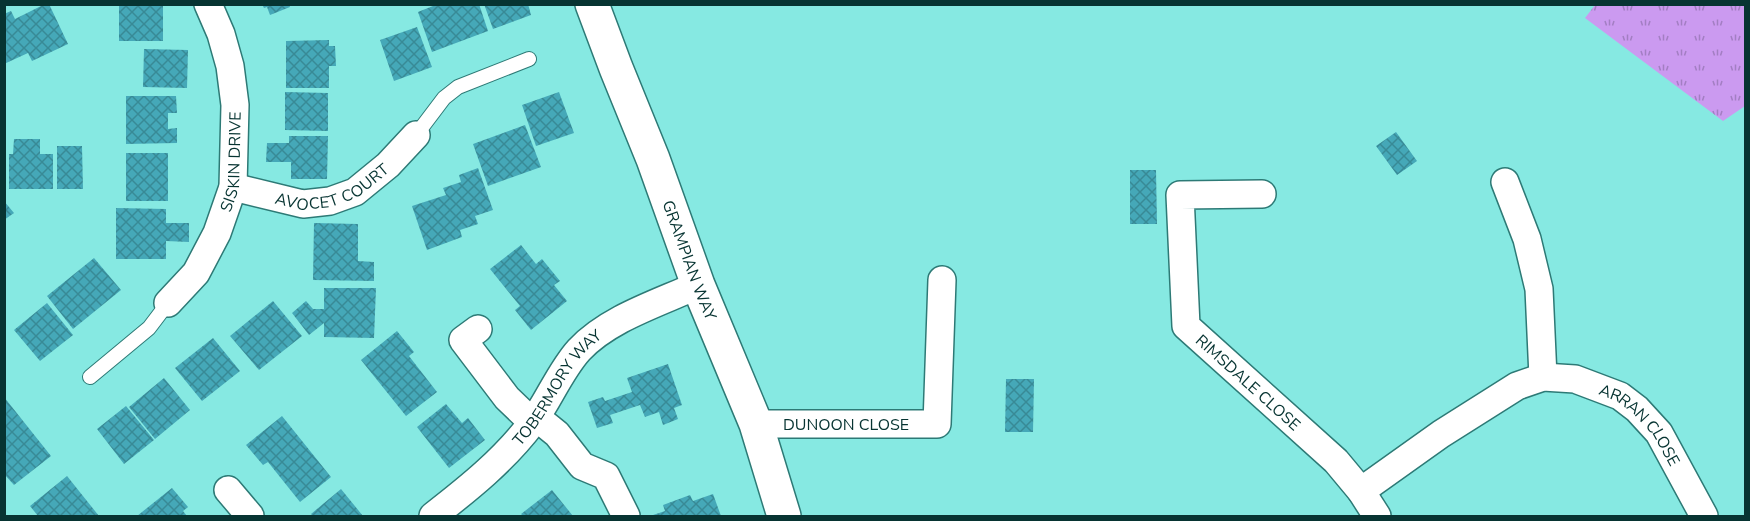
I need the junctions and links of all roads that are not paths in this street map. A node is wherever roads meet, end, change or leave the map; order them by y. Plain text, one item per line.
1 (208, 4) edge
2 (592, 4) edge
3 (529, 58) dead end
4 (416, 135) joint
5 (1505, 182) dead end
6 (233, 187) junction
7 (1262, 194) dead end
8 (942, 280) dead end
9 (698, 285) junction
10 (168, 303) joint
11 (478, 329) dead end
12 (90, 376) dead end
13 (1543, 376) junction
14 (534, 419) junction
15 (756, 424) junction
16 (228, 490) dead end
17 (1361, 491) junction
18 (250, 516) edge
19 (433, 516) edge
20 (626, 516) edge
21 (784, 516) edge
22 (1377, 516) edge
23 (1704, 516) edge

1 - 6 street, SISKIN DRIVE
2 - 9 street, GRAMPIAN WAY
3 - 4 lane
4 - 6 street, AVOCET COURT
5 - 13 street
6 - 10 street, SISKIN DRIVE
7 - 17 street, RIMSDALE CLOSE
8 - 15 street, DUNOON CLOSE
9 - 14 street, TOBERMORY WAY
9 - 15 street, GRAMPIAN WAY
10 - 12 lane
11 - 14 street
13 - 17 street, ARRAN CLOSE
13 - 23 street, ARRAN CLOSE
14 - 19 street, TOBERMORY WAY
14 - 20 street
15 - 21 street, GRAMPIAN WAY
16 - 18 street
17 - 22 street, RIMSDALE CLOSE

